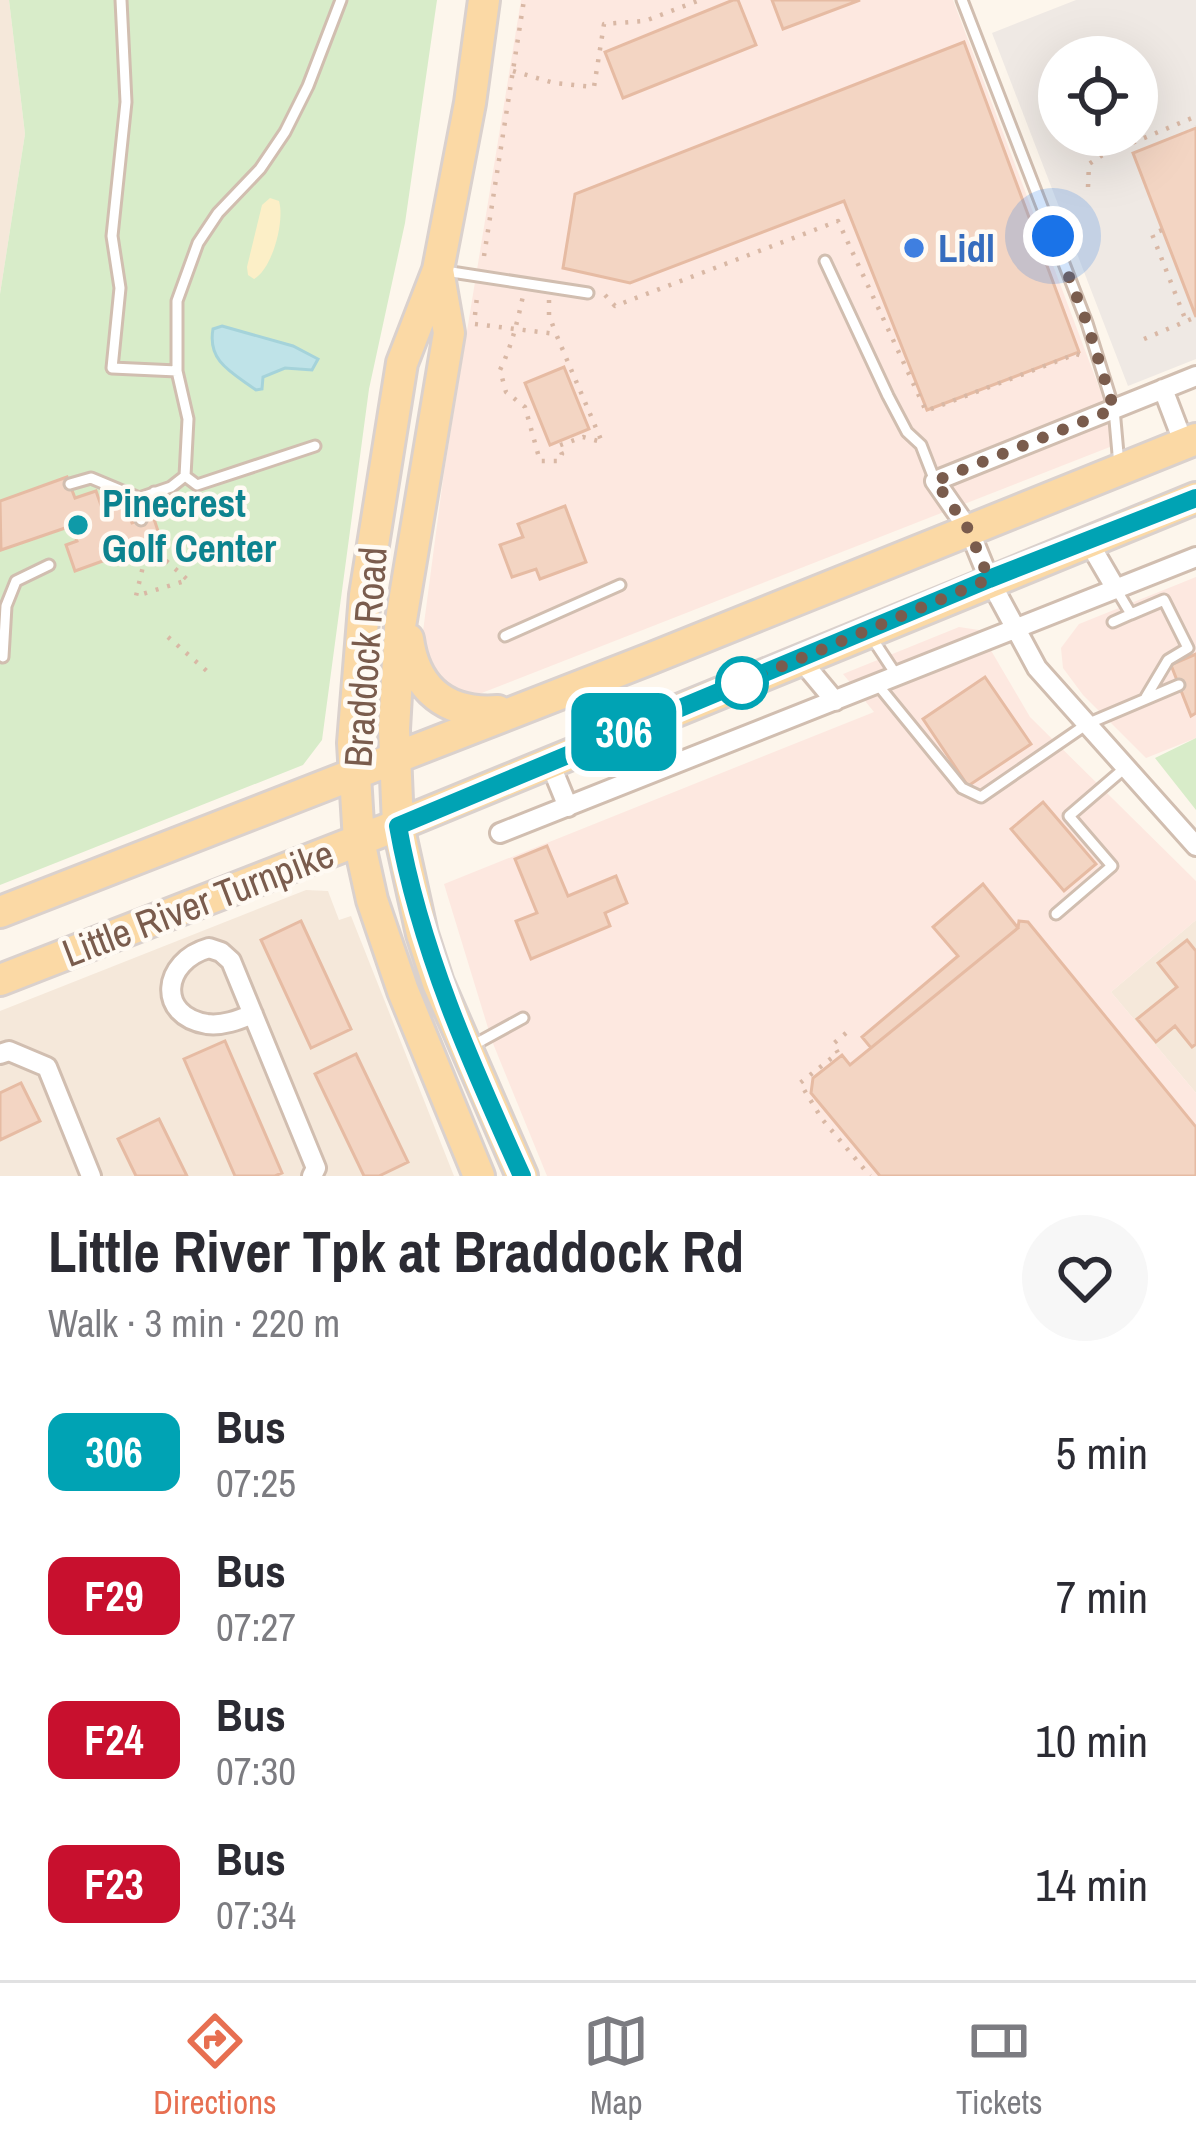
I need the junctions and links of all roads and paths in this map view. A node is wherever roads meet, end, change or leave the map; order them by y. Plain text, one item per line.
1 (121, 0) edge
2 (341, 0) edge
3 (484, 0) edge
4 (524, 0) edge
5 (700, 0) edge
6 (962, 0) edge
7 (512, 70) junction
8 (1196, 125) edge
9 (1088, 187) dead end
10 (1162, 230) dead end
11 (1152, 234) junction
12 (1143, 238) dead end
13 (484, 256) dead end
14 (825, 261) dead end
15 (438, 270) junction
16 (525, 283) junction
17 (551, 287) junction
18 (593, 290) joint
19 (477, 297) dead end
20 (1196, 317) edge
21 (1186, 321) junction
22 (516, 329) junction
23 (556, 334) junction
24 (1144, 338) dead end
25 (1099, 361) junction
26 (177, 370) junction
27 (1196, 376) edge
28 (1162, 389) junction
29 (1114, 409) junction
30 (1190, 442) edge
31 (315, 446) dead end
32 (1120, 470) junction
33 (185, 476) junction
34 (935, 481) junction
35 (70, 484) dead end
36 (154, 492) junction
37 (1196, 498) edge
38 (141, 520) dead end
39 (969, 530) junction
40 (1088, 541) junction
41 (148, 545) joint
42 (1196, 556) edge
43 (49, 565) dead end
44 (989, 579) junction
45 (620, 585) dead end
46 (1116, 589) junction
47 (404, 603) junction
48 (1131, 614) junction
49 (1192, 621) dead end
50 (1113, 622) dead end
51 (1178, 627) junction
52 (1016, 628) junction
53 (868, 631) junction
54 (505, 636) dead end
55 (168, 637) dead end
56 (3, 657) edge
57 (800, 659) junction
58 (208, 672) dead end
59 (897, 676) junction
60 (878, 685) junction
61 (1179, 685) dead end
62 (1145, 700) junction
63 (835, 701) junction
64 (528, 706) junction
65 (1087, 724) junction
66 (395, 757) junction
67 (550, 763) junction
68 (1126, 767) junction
69 (355, 772) junction
70 (568, 807) junction
71 (398, 826) junction
72 (500, 833) dead end
73 (359, 841) junction
74 (1196, 846) edge
75 (0, 911) edge
76 (1056, 914) dead end
77 (0, 980) edge
78 (253, 1014) junction
79 (523, 1018) dead end
80 (846, 1033) dead end
81 (465, 1050) junction
82 (0, 1054) edge
83 (91, 1176) edge
84 (312, 1176) edge
85 (479, 1176) edge
86 (522, 1176) edge
87 (870, 1176) edge

1 - 26 lane
2 - 26 lane
3 - 15 main road, Braddock Road
4 - 7 path
5 - 7 path
6 - 25 lane
7 - 13 path
8 - 9 path
10 - 11 path
11 - 12 path
11 - 21 path
14 - 34 lane
15 - 16 lane
15 - 47 main road, Braddock Road
15 - 69 main road, Braddock Road
16 - 17 lane
16 - 22 path
17 - 18 lane
17 - 23 path
18 - 25 path
19 - 22 path
20 - 21 path
21 - 24 path
22 - 23 path
22 - 23 path
25 - 29 lane
26 - 33 lane
27 - 28 street
28 - 29 street
28 - 30 street
29 - 32 lane
29 - 34 street
30 - 32 main road, Little River Turnpike
31 - 33 lane
32 - 39 main road, Little River Turnpike
33 - 36 lane
34 - 39 street
35 - 36 lane
36 - 38 lane
37 - 40 main road, Little River Turnpike
39 - 44 street
39 - 64 main road, Little River Turnpike
40 - 44 main road, Little River Turnpike
40 - 46 street
41 - 41 path
42 - 46 street
43 - 56 lane
44 - 52 street
44 - 53 main road, Little River Turnpike
45 - 54 lane
46 - 48 lane
46 - 52 street
47 - 64 main road
47 - 66 main road, Braddock Road
48 - 50 lane
48 - 51 lane
49 - 51 lane
51 - 62 lane
52 - 59 street
52 - 65 street
53 - 57 main road, Little River Turnpike
53 - 59 lane
55 - 58 path
57 - 63 street
57 - 67 main road, Little River Turnpike
59 - 60 street
60 - 63 street
60 - 65 lane
61 - 62 lane
62 - 65 lane
63 - 70 street
64 - 66 main road, Little River Turnpike
65 - 68 street
66 - 69 main road, Little River Turnpike
66 - 71 main road, Braddock Road
67 - 70 street
67 - 71 main road, Little River Turnpike
68 - 74 street
68 - 76 lane
69 - 73 main road, Braddock Road
69 - 75 main road, Little River Turnpike
70 - 72 street
71 - 73 main road, Little River Turnpike
71 - 81 main road, Braddock Road
73 - 77 main road, Little River Turnpike
73 - 85 main road, Braddock Road
78 - 78 street
78 - 84 street
79 - 81 lane
80 - 87 path
81 - 86 main road, Braddock Road
82 - 83 street

